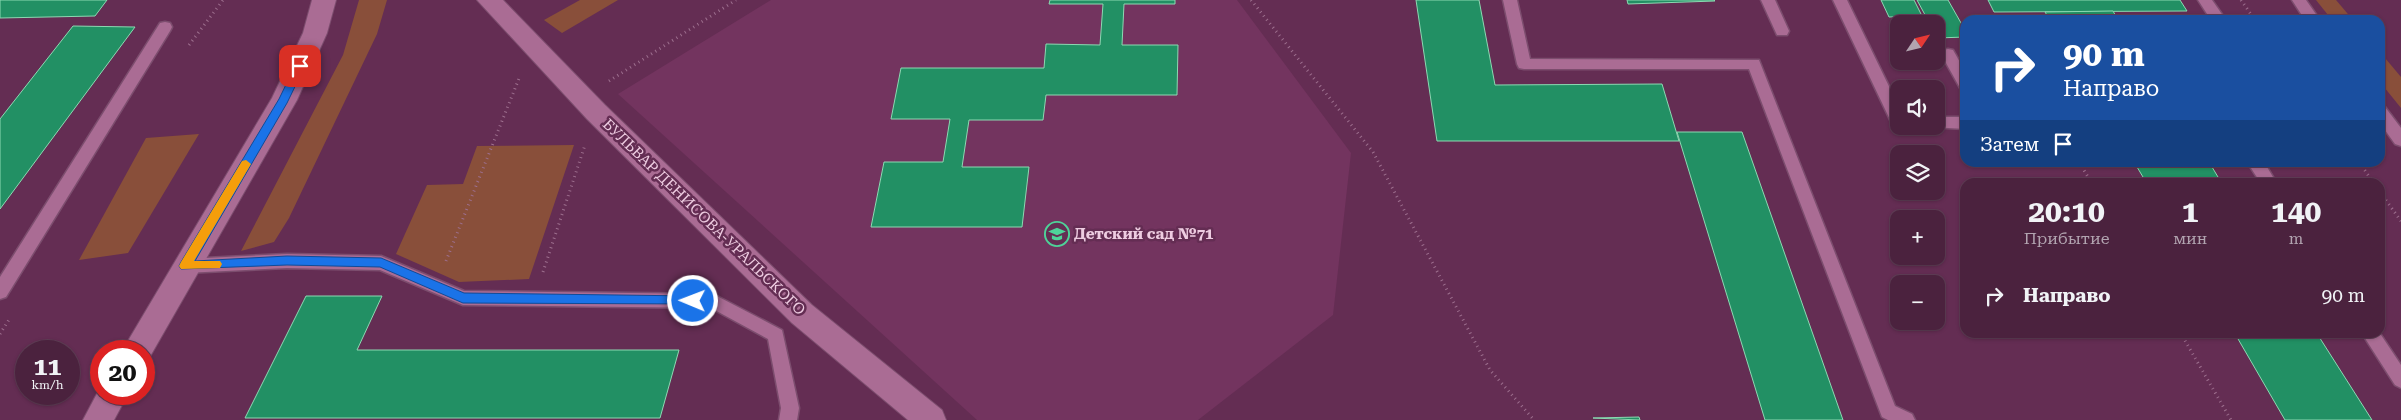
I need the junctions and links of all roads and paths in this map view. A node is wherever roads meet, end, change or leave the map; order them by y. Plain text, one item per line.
1 (324, 0) edge
2 (489, 0) edge
3 (736, 0) edge
4 (1252, 0) edge
5 (1510, 0) edge
6 (1768, 0) edge
7 (1840, 0) edge
8 (2205, 0) edge
9 (2241, 0) edge
10 (2298, 0) edge
11 (2216, 15) edge
12 (2252, 15) edge
13 (2309, 15) edge
14 (165, 27) dead end
15 (1782, 31) dead end
16 (532, 46) junction
17 (1948, 54) dead end
18 (1960, 75) edge
19 (590, 105) junction
20 (1890, 105) edge
21 (2385, 118) edge
22 (1960, 123) edge
23 (1945, 124) edge
24 (2401, 140) edge
25 (2082, 167) edge
26 (2258, 167) edge
27 (2362, 167) edge
28 (2089, 178) edge
29 (2265, 178) edge
30 (2370, 178) edge
31 (2385, 199) edge
32 (2401, 221) edge
33 (185, 266) junction
34 (436, 287) junction
35 (0, 292) edge
36 (534, 299) junction
37 (2183, 338) edge
38 (2373, 338) edge
39 (143, 340) edge
40 (2401, 380) edge
41 (107, 405) edge
42 (98, 420) edge
43 (788, 420) edge
44 (931, 420) edge
45 (1534, 420) edge
46 (1906, 420) edge
47 (2231, 420) edge

1 - 33 street
2 - 16 street, БУЛЬВАР ДЕНИСОВА-УРАЛЬСКОГО
3 - 19 path
4 - 45 path
5 - 46 lane
6 - 15 lane
7 - 20 lane
8 - 11 lane
9 - 12 path
10 - 13 lane
14 - 35 lane
16 - 19 street, БУЛЬВАР ДЕНИСОВА-УРАЛЬСКОГО
16 - 34 path
17 - 18 lane
19 - 36 path
19 - 44 street, БУЛЬВАР ДЕНИСОВА-УРАЛЬСКОГО
21 - 24 lane
22 - 23 lane
25 - 28 path
26 - 29 lane
27 - 30 path
31 - 32 path
33 - 34 lane
33 - 39 street
34 - 36 lane
36 - 43 lane
37 - 47 path
38 - 40 lane
41 - 42 street

